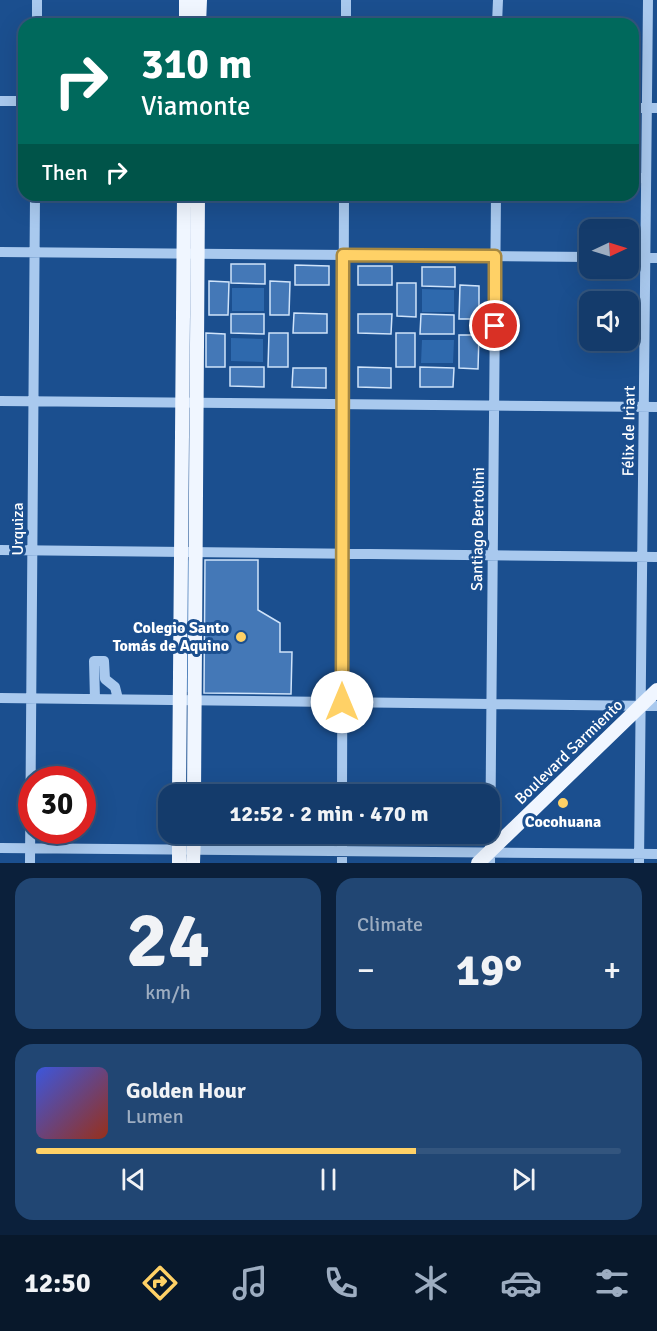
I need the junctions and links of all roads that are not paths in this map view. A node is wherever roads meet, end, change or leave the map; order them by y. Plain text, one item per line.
1 (37, 0) edge
2 (186, 0) edge
3 (200, 0) edge
4 (346, 0) edge
5 (498, 0) edge
6 (648, 0) edge
7 (37, 18) edge
8 (186, 18) edge
9 (199, 18) edge
10 (346, 18) edge
11 (497, 18) edge
12 (0, 101) edge
13 (18, 101) edge
14 (652, 108) edge
15 (639, 178) edge
16 (646, 178) junction
17 (35, 201) edge
18 (185, 201) edge
19 (197, 201) edge
20 (344, 201) edge
21 (496, 201) edge
22 (0, 252) edge
23 (35, 252) junction
24 (191, 254) junction
25 (343, 255) junction
26 (495, 256) junction
27 (579, 257) edge
28 (639, 258) edge
29 (645, 258) junction
30 (657, 258) edge
31 (0, 401) edge
32 (34, 402) junction
33 (190, 403) junction
34 (343, 405) junction
35 (494, 406) junction
36 (644, 407) junction
37 (657, 407) edge
38 (0, 550) edge
39 (33, 551) junction
40 (181, 552) junction
41 (196, 552) junction
42 (342, 554) junction
43 (493, 555) junction
44 (642, 556) junction
45 (657, 557) edge
46 (657, 690) edge
47 (0, 698) edge
48 (32, 699) junction
49 (95, 699) junction
50 (118, 699) junction
51 (180, 700) junction
52 (195, 700) junction
53 (342, 702) junction
54 (491, 703) junction
55 (641, 705) junction
56 (657, 706) edge
57 (179, 784) edge
58 (194, 784) edge
59 (342, 784) edge
60 (342, 844) edge
61 (0, 848) edge
62 (30, 849) junction
63 (342, 851) junction
64 (657, 854) edge
65 (179, 856) edge
66 (193, 857) edge
67 (490, 857) edge
68 (639, 858) edge
69 (30, 863) edge
70 (342, 863) edge
71 (478, 863) edge

1 - 7 street
2 - 8 main road
3 - 9 main road
4 - 10 street
5 - 11 street
6 - 14 street, Félix de Iriart
12 - 13 street
14 - 16 street, Félix de Iriart
15 - 16 street
16 - 29 street, Félix de Iriart
17 - 23 street, Urquiza
18 - 24 main road
19 - 24 main road
20 - 25 street
21 - 26 street, Santiago Bertolini
22 - 23 street
23 - 24 street
23 - 32 street, Urquiza
24 - 25 street
24 - 33 main road
25 - 26 street
25 - 34 street
26 - 27 street
26 - 35 street, Santiago Bertolini
28 - 29 street
29 - 30 street
29 - 36 street, Félix de Iriart
31 - 32 street
32 - 33 street
32 - 39 street, Urquiza
33 - 34 street
33 - 40 main road
33 - 41 main road
34 - 35 street
34 - 42 street
35 - 36 street
35 - 43 street, Santiago Bertolini
36 - 37 street
36 - 44 street, Félix de Iriart
38 - 39 street
39 - 40 street
39 - 48 street, Urquiza
40 - 41 street
40 - 51 main road
41 - 42 street
41 - 52 main road
42 - 43 street
42 - 53 street
43 - 44 street
43 - 54 street, Santiago Bertolini
44 - 45 street
44 - 55 street, Félix de Iriart
46 - 55 main road, Boulevard Sarmiento
47 - 48 street
48 - 49 street
48 - 62 street, Urquiza
49 - 50 street
49 - 50 street
50 - 51 street
51 - 52 street
51 - 57 main road
52 - 53 street
52 - 58 main road
53 - 54 street
53 - 59 street
54 - 55 street
54 - 67 street, Santiago Bertolini
55 - 56 street
55 - 67 main road, Boulevard Sarmiento
55 - 68 street, Félix de Iriart
60 - 63 street
61 - 62 street
62 - 65 street
62 - 69 street, Urquiza
63 - 66 street
63 - 67 street
63 - 70 street
64 - 68 street
65 - 66 street
67 - 68 street
67 - 71 main road, Boulevard Sarmiento

